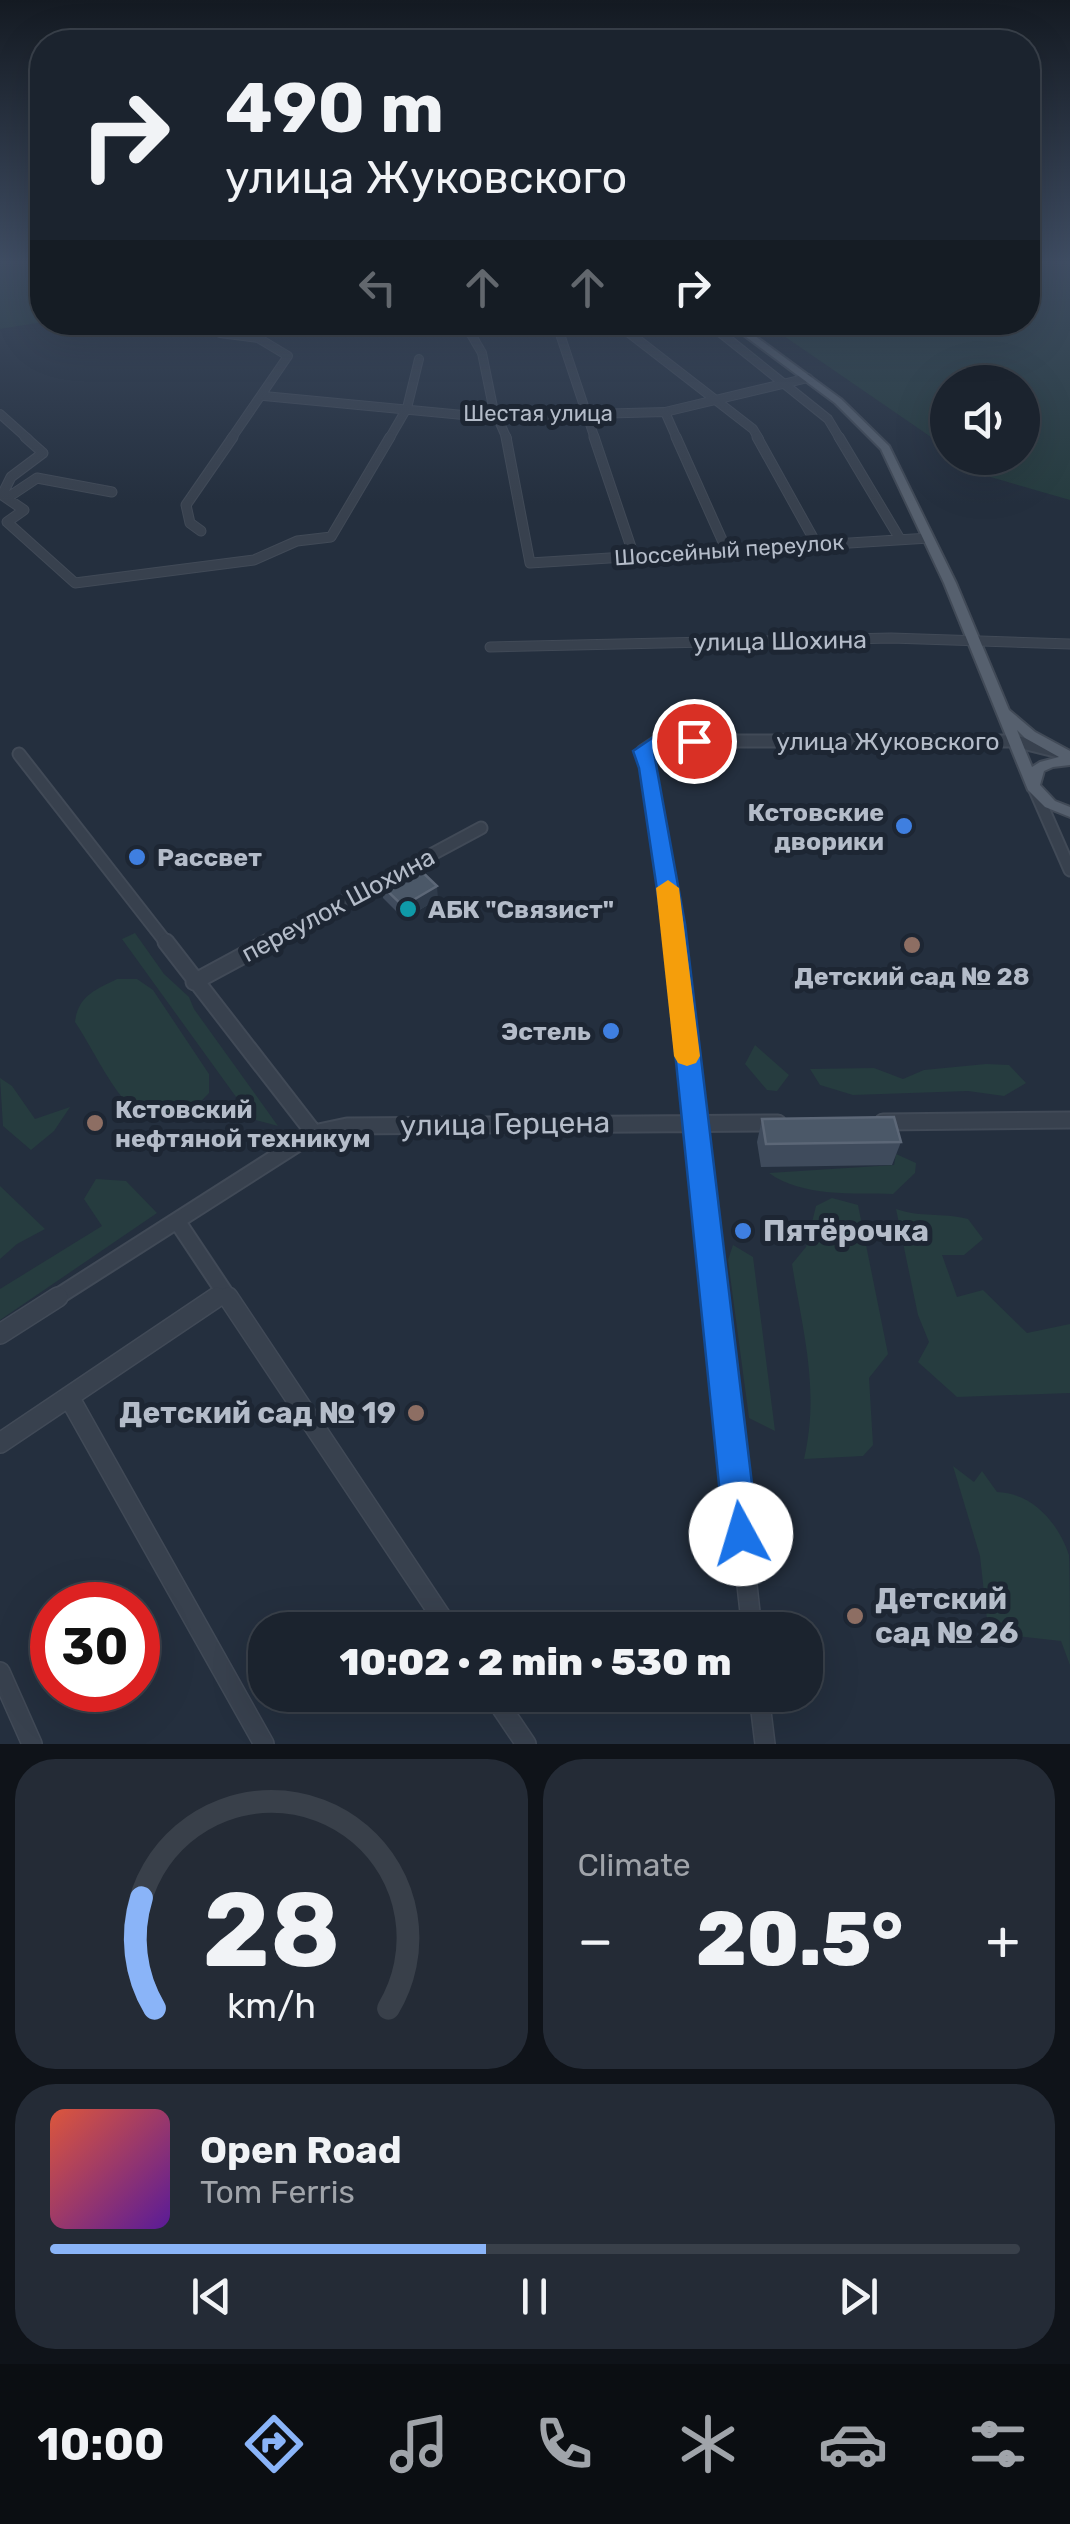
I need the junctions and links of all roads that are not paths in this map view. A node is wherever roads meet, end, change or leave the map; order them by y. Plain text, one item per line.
1 (264, 341) edge
2 (477, 341) edge
3 (562, 341) edge
4 (640, 341) edge
5 (733, 341) edge
6 (757, 341) edge
7 (419, 359) dead end
8 (808, 378) junction
9 (783, 384) junction
10 (264, 396) junction
11 (715, 399) junction
12 (407, 408) junction
13 (665, 412) junction
14 (584, 413) junction
15 (0, 414) edge
16 (498, 417) junction
17 (112, 492) dead end
18 (6, 498) junction
19 (201, 530) dead end
20 (929, 538) junction
21 (900, 539) junction
22 (817, 545) junction
23 (727, 551) junction
24 (634, 556) junction
25 (975, 643) junction
26 (1070, 644) edge
27 (490, 647) dead end
28 (1002, 707) junction
29 (1015, 741) junction
30 (19, 754) dead end
31 (1066, 758) edge
32 (1034, 788) junction
33 (1070, 812) edge
34 (481, 828) dead end
35 (1070, 870) edge
36 (194, 982) junction
37 (1070, 1120) edge
38 (864, 1122) edge
39 (790, 1123) edge
40 (694, 1124) junction
41 (314, 1133) junction
42 (177, 1221) junction
43 (224, 1292) junction
44 (0, 1334) edge
45 (69, 1396) junction
46 (0, 1443) edge
47 (438, 1612) edge
48 (750, 1612) edge
49 (0, 1672) edge
50 (504, 1712) edge
51 (761, 1712) edge
52 (32, 1744) edge
53 (264, 1744) edge
54 (526, 1744) edge
55 (765, 1744) edge

1 - 10 street
2 - 16 street
3 - 14 street
4 - 11 street
5 - 9 street
6 - 8 main road
7 - 12 street
8 - 9 street, Шестая улица
8 - 20 main road
9 - 11 street, Шестая улица
9 - 21 street
10 - 12 street, Шестая улица
10 - 19 street
11 - 13 street, Шестая улица
11 - 22 street
12 - 16 street, Шестая улица
12 - 18 street
13 - 14 street, Шестая улица
13 - 23 street
14 - 16 street, Шестая улица
14 - 24 street
15 - 18 street
16 - 24 street, Шоссейный переулок
17 - 18 street
20 - 21 street, Шоссейный переулок
20 - 25 main road
21 - 22 street, Шоссейный переулок
22 - 23 street, Шоссейный переулок
23 - 24 street, Шоссейный переулок
25 - 26 street, улица Шохина
25 - 27 street, улица Шохина
25 - 28 main road
28 - 29 main road
28 - 31 main road
29 - 31 street, улица Жуковского
29 - 32 main road
29 - 40 street, улица Жуковского
30 - 36 street
31 - 32 main road
32 - 33 main road
32 - 35 street
34 - 36 street, переулок Шохина
36 - 41 street
37 - 38 street
39 - 40 street, улица Герцена
40 - 41 street, улица Герцена
40 - 48 street, улица Жуковского
41 - 42 street, улица Герцена
42 - 43 street
42 - 44 street, улица Герцена
43 - 45 street
43 - 47 street
45 - 46 street
45 - 53 street
49 - 52 street
50 - 54 street
51 - 55 street

